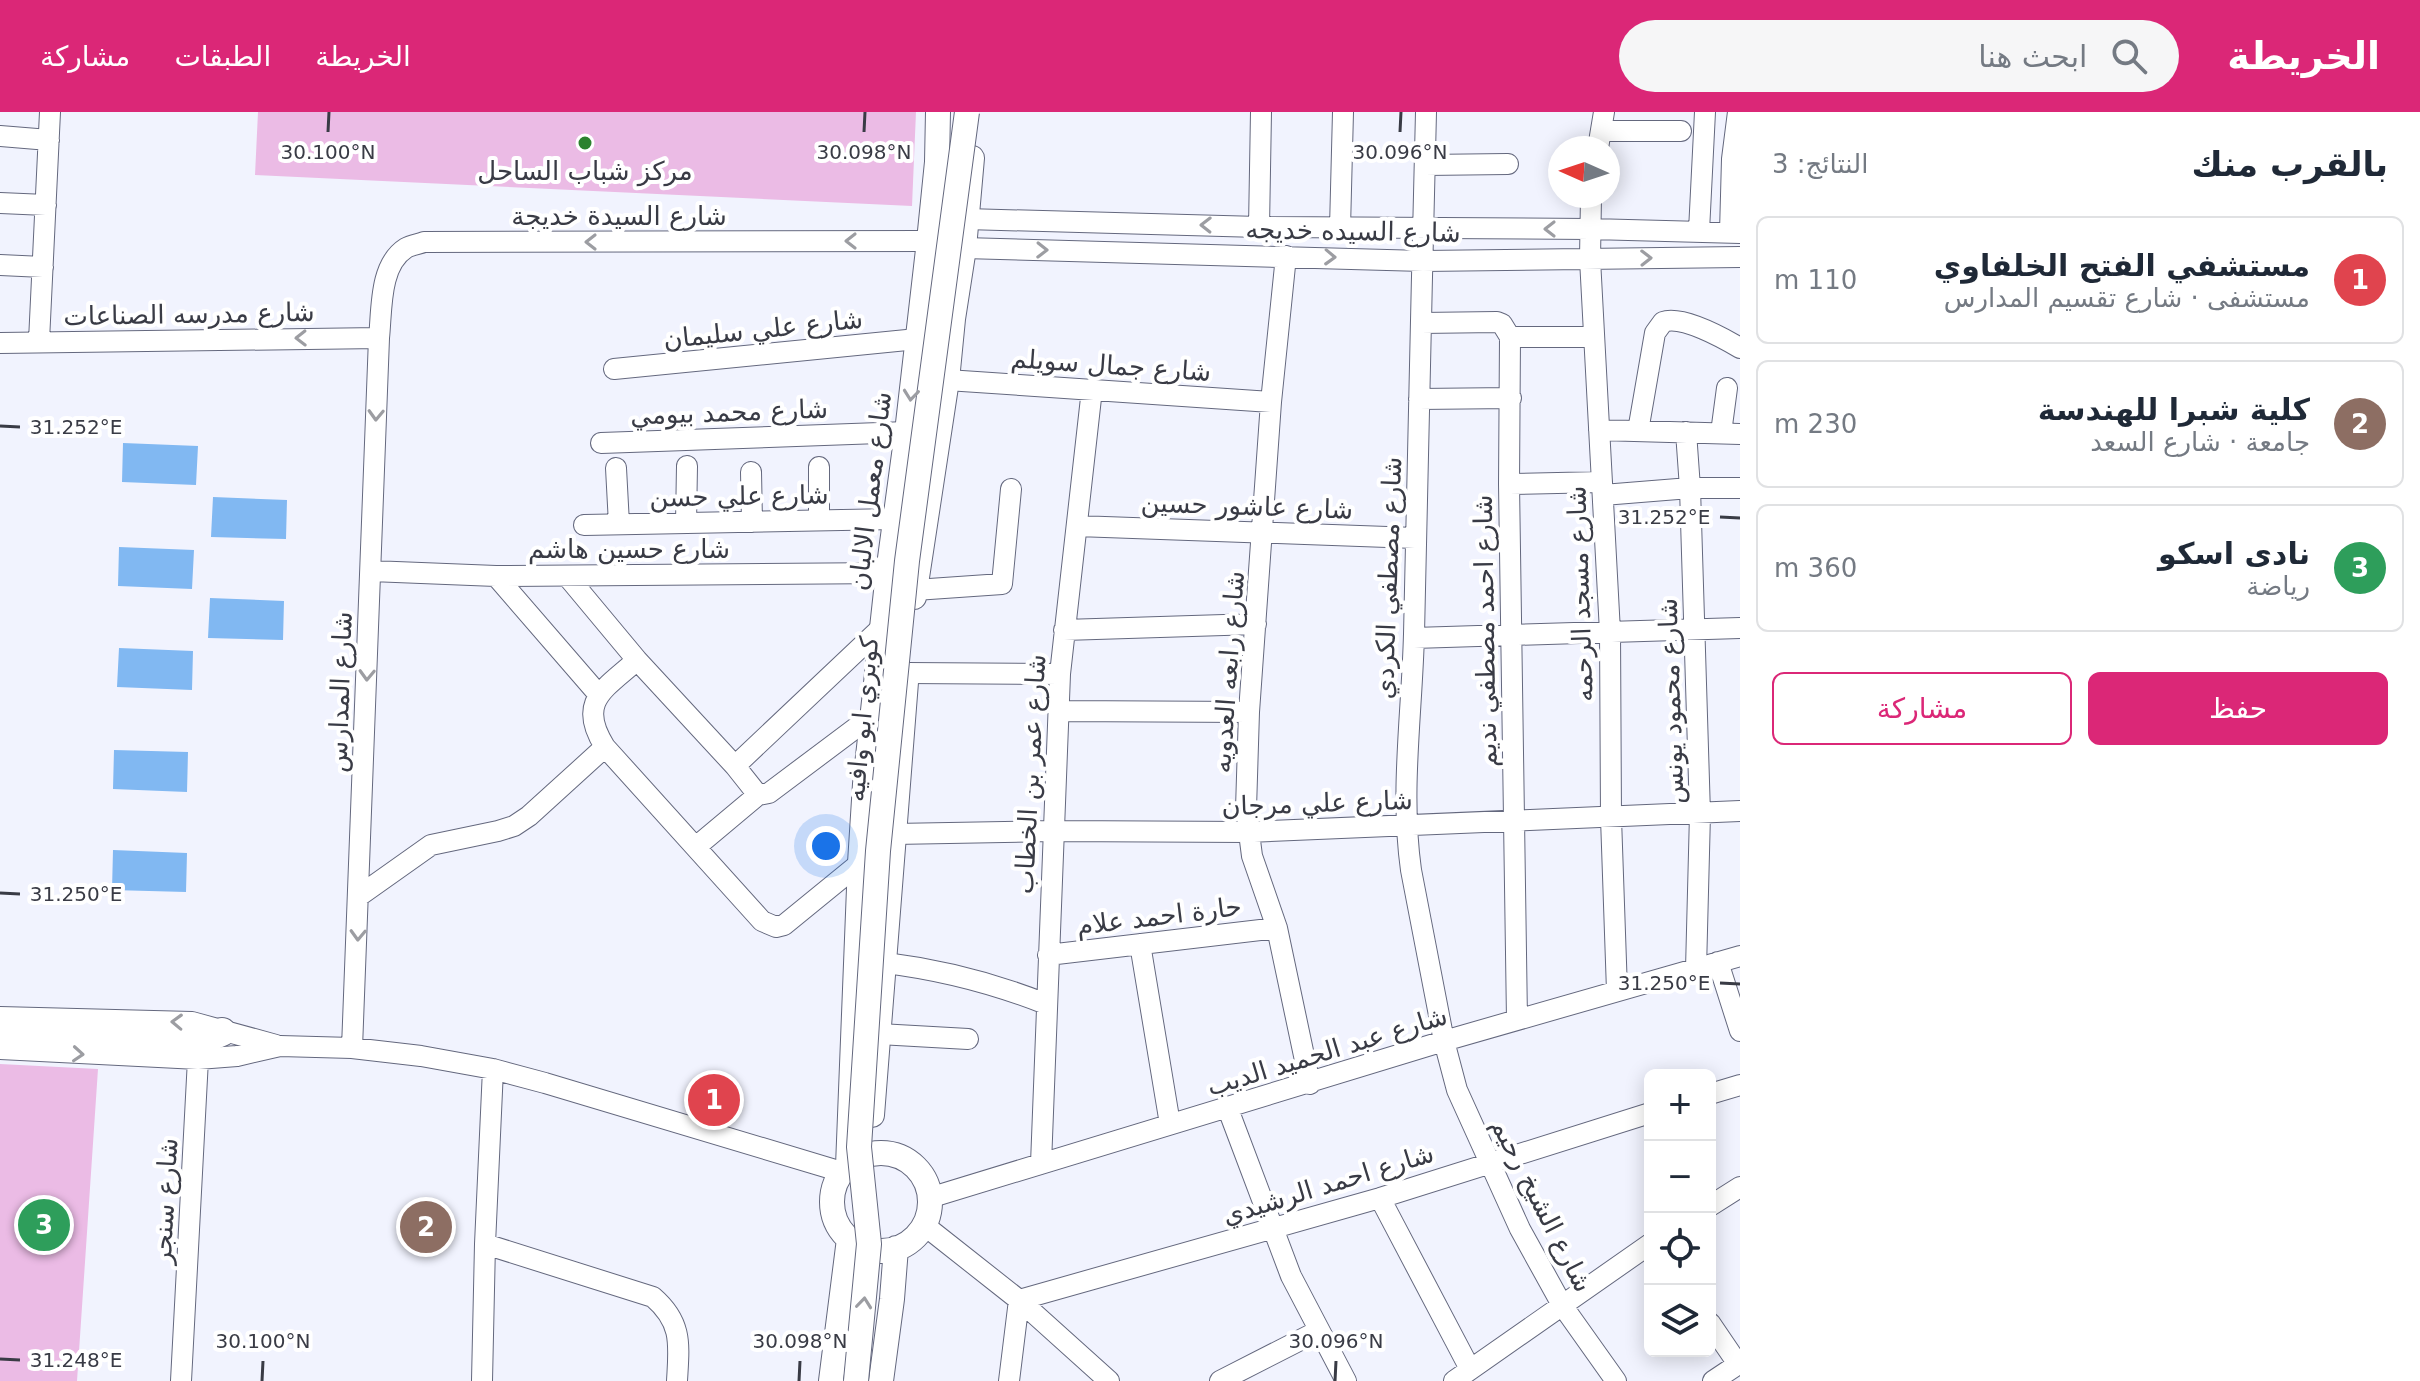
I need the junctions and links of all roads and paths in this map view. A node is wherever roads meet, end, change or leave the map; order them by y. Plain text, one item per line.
1 (50, 112) edge
2 (938, 112) edge
3 (949, 112) edge
4 (967, 112) edge
5 (978, 112) edge
6 (1261, 112) edge
7 (1343, 112) edge
8 (1426, 112) edge
9 (1705, 112) edge
10 (1738, 112) edge
11 (1601, 130) edge
12 (1681, 131) dead end
13 (0, 136) edge
14 (49, 140) junction
15 (937, 162) junction
16 (1508, 164) dead end
17 (1425, 165) junction
18 (0, 203) edge
19 (46, 205) junction
20 (1591, 208) edge
21 (966, 219) junction
22 (1265, 227) junction
23 (1340, 228) junction
24 (1423, 229) junction
25 (1591, 229) junction
26 (1699, 231) junction
27 (1735, 232) edge
28 (929, 241) junction
29 (964, 248) junction
30 (1278, 256) junction
31 (1740, 257) edge
32 (1590, 259) junction
33 (1423, 261) junction
34 (0, 265) edge
35 (43, 267) junction
36 (953, 319) junction
37 (1421, 323) junction
38 (919, 328) junction
39 (1510, 337) junction
40 (1594, 337) junction
41 (379, 338) junction
42 (39, 341) junction
43 (0, 343) edge
44 (1740, 348) edge
45 (614, 369) dead end
46 (947, 380) junction
47 (1727, 388) dead end
48 (1092, 389) junction
49 (1511, 398) junction
50 (1419, 399) junction
51 (1271, 402) junction
52 (1599, 430) junction
53 (1638, 431) junction
54 (907, 432) junction
55 (1686, 432) junction
56 (1731, 433) edge
57 (601, 443) dead end
58 (687, 466) dead end
59 (819, 467) dead end
60 (616, 468) dead end
61 (751, 472) dead end
62 (1509, 484) junction
63 (1602, 488) junction
64 (1690, 488) junction
65 (1740, 488) edge
66 (1011, 489) dead end
67 (895, 519) junction
68 (819, 520) junction
69 (752, 522) junction
70 (686, 523) junction
71 (619, 524) junction
72 (584, 525) dead end
73 (1077, 526) junction
74 (1263, 532) junction
75 (1415, 538) junction
76 (371, 571) junction
77 (888, 573) junction
78 (496, 576) junction
79 (567, 576) junction
80 (915, 590) junction
81 (1256, 624) junction
82 (881, 628) junction
83 (1740, 628) edge
84 (1694, 629) junction
85 (1064, 630) junction
86 (1610, 632) junction
87 (1511, 636) junction
88 (1414, 638) junction
89 (637, 660) junction
90 (907, 673) junction
91 (1060, 674) junction
92 (599, 695) junction
93 (1058, 711) junction
94 (1249, 712) junction
95 (873, 715) junction
96 (605, 747) junction
97 (735, 766) junction
98 (758, 795) junction
99 (1740, 811) edge
100 (1700, 814) junction
101 (1611, 818) junction
102 (1513, 820) junction
103 (1407, 826) junction
104 (1053, 831) junction
105 (1248, 832) junction
106 (894, 834) junction
107 (697, 846) junction
108 (860, 863) junction
109 (359, 896) junction
110 (1277, 928) junction
111 (1140, 944) junction
112 (1048, 955) junction
113 (1740, 956) edge
114 (1718, 962) junction
115 (886, 963) junction
116 (1696, 969) junction
117 (1617, 991) junction
118 (1046, 1004) junction
119 (0, 1017) edge
120 (1517, 1020) junction
121 (1740, 1031) edge
122 (222, 1032) junction
123 (0, 1033) edge
124 (879, 1034) junction
125 (968, 1039) dead end
126 (1444, 1041) junction
127 (280, 1046) junction
128 (352, 1048) junction
129 (0, 1049) edge
130 (188, 1050) junction
131 (493, 1069) junction
132 (1310, 1084) junction
133 (1740, 1085) edge
134 (1716, 1092) edge
135 (1228, 1109) junction
136 (1644, 1115) edge
137 (1170, 1124) junction
138 (1489, 1163) junction
139 (853, 1164) junction
140 (1041, 1164) junction
141 (1740, 1187) edge
142 (929, 1198) junction
143 (1380, 1198) junction
144 (1716, 1202) edge
145 (924, 1225) junction
146 (1273, 1229) junction
147 (849, 1239) junction
148 (485, 1244) junction
149 (896, 1248) junction
150 (1644, 1248) edge
151 (1019, 1300) junction
152 (1562, 1305) junction
153 (1318, 1331) junction
154 (1716, 1331) edge
155 (1739, 1364) edge
156 (1462, 1375) edge
157 (181, 1381) edge
158 (482, 1381) edge
159 (677, 1381) edge
160 (831, 1381) edge
161 (856, 1381) edge
162 (881, 1381) edge
163 (1009, 1381) edge
164 (1109, 1381) edge
165 (1220, 1381) edge
166 (1346, 1381) edge
167 (1616, 1381) edge
168 (1713, 1381) edge

1 - 14 street
2 - 15 main road, شارع معمل الالبان
3 - 15 main road
161 -> 4 main road, كوبري ابو وافيه, bridge
5 - 21 main road
6 - 22 street, شارع رابعه العدويه
7 - 23 street
8 - 17 street, شارع مصطفي الكردي
9 - 26 street
10 - 27 street
11 - 12 street
13 - 14 street
14 - 19 street
15 - 28 main road, شارع معمل الالبان
16 - 17 street
17 - 24 street, شارع مصطفي الكردي
18 - 19 street
19 - 35 street
20 - 25 street, شارع مسجد الرحمه
22 -> 21 street, شارع السيده خديجه
21 - 29 main road
22 - 23 street, شارع السيده خديجه
22 - 30 street, شارع رابعه العدويه
23 - 24 street, شارع السيده خديجه
25 -> 24 street, شارع السيده خديجه
24 - 33 street, شارع مصطفي الكردي
25 - 26 street, شارع السيده خديجه
25 - 32 street, شارع مسجد الرحمه
26 - 27 street, شارع السيده خديجه
28 - 38 main road, شارع معمل الالبان
28 -> 41 street, شارع السيدة خديجة
29 -> 30 street, شارع السيده خديجه
29 - 36 main road
30 -> 33 street, شارع السيده خديجه
30 - 51 street, شارع رابعه العدويه
32 -> 31 street, شارع السيده خديجه
32 - 33 street, شارع السيده خديجه
32 - 40 street, شارع مسجد الرحمه
33 - 37 street, شارع مصطفي الكردي
34 - 35 street
35 - 42 street
36 - 38 main road
36 - 46 main road
37 - 39 street
37 - 50 street, شارع مصطفي الكردي
38 - 45 street, شارع علي سليمان
38 -> 54 main road, شارع معمل الالبان
39 - 40 street
39 - 49 street, شارع احمد مصطفي نديم
40 - 52 street, شارع مسجد الرحمه
41 -> 42 street, شارع مدرسه الصناعات
41 -> 76 street, شارع المدارس
42 - 43 street, شارع مدرسه الصناعات
44 - 53 street
46 - 48 street, شارع جمال سويلم
46 - 80 main road
47 - 56 street
48 - 51 street, شارع جمال سويلم
48 - 73 street, شارع عمر بن الخطاب
49 - 50 street
49 - 62 street, شارع احمد مصطفي نديم
50 - 75 street, شارع مصطفي الكردي
51 - 74 street, شارع رابعه العدويه
52 - 53 street
52 - 63 street, شارع مسجد الرحمه
53 - 55 street
54 - 57 street, شارع محمد بيومي
54 - 67 main road, شارع معمل الالبان
55 - 56 street
55 - 64 street, شارع محمود يونس
58 - 70 street
59 - 68 street
60 - 71 street
61 - 69 street
62 - 63 street
62 - 87 street, شارع احمد مصطفي نديم
63 - 64 street
63 - 86 street, شارع مسجد الرحمه
64 - 65 street
64 - 84 street, شارع محمود يونس
66 - 80 street
67 - 68 street, شارع علي حسن
67 - 77 main road, شارع معمل الالبان
68 - 69 street, شارع علي حسن
69 - 70 street, شارع علي حسن
70 - 71 street, شارع علي حسن
71 - 72 street, شارع علي حسن
73 - 74 street, شارع عاشور حسين
73 - 85 street, شارع عمر بن الخطاب
74 - 75 street, شارع عاشور حسين
74 - 81 street, شارع رابعه العدويه
75 - 88 street, شارع مصطفي الكردي
76 - 78 street, شارع حسين هاشم
76 -> 109 street, شارع المدارس
77 - 79 street, شارع حسين هاشم
77 - 82 main road, شارع معمل الالبان
78 - 79 street, شارع حسين هاشم
78 - 92 street
79 - 89 street
80 - 90 main road
81 - 85 street
81 - 94 street, شارع رابعه العدويه
82 - 95 main road, شارع معمل الالبان
82 - 97 street
83 - 84 street
84 - 86 street
84 - 100 street, شارع محمود يونس
85 - 91 street, شارع عمر بن الخطاب
86 - 87 street
86 - 101 street, شارع مسجد الرحمه
87 - 88 street
87 - 102 street, شارع احمد مصطفي نديم
88 - 103 street, شارع مصطفي الكردي
89 - 92 street
89 - 97 street
90 - 91 street
90 - 106 main road
91 - 93 street, شارع عمر بن الخطاب
92 - 96 street
93 - 94 street
93 - 104 street, شارع عمر بن الخطاب
94 - 105 street, شارع رابعه العدويه
95 - 98 street
95 - 108 main road, شارع معمل الالبان
96 - 107 street
96 - 109 street
97 - 98 street
98 - 107 street
99 - 100 street, شارع علي مرجان
100 - 101 street, شارع علي مرجان
100 - 116 street, شارع محمود يونس
101 - 102 street, شارع علي مرجان
101 - 117 street, شارع مسجد الرحمه
102 - 103 street, شارع علي مرجان
102 - 120 street, شارع احمد مصطفي نديم
103 - 105 street, شارع علي مرجان
103 - 126 street, شارع مصطفي الكردي
104 - 105 street, شارع علي مرجان
104 - 106 street, شارع علي مرجان
104 - 112 street, شارع عمر بن الخطاب
105 - 110 street, شارع رابعه العدويه
106 - 115 main road
107 - 108 street
108 - 139 main road, شارع معمل الالبان
109 -> 128 street, شارع المدارس
110 - 111 street, حارة احمد علام
110 - 132 street, شارع رابعه العدويه
111 - 112 street, حارة احمد علام
111 - 137 street
112 - 118 street, شارع عمر بن الخطاب
113 - 114 street, شارع عبد الحميد الديب
114 - 116 street, شارع عبد الحميد الديب
114 - 121 street
115 - 118 street
115 - 124 main road
116 - 117 street, شارع عبد الحميد الديب
117 - 120 street, شارع عبد الحميد الديب
118 - 140 street, شارع عمر بن الخطاب
122 -> 119 street
120 - 126 street, شارع عبد الحميد الديب
122 - 127 street
122 - 130 highway
123 - 130 highway
124 - 125 street
124 - 139 main road
126 - 132 street, شارع عبد الحميد الديب
126 - 138 street, شارع الشيخ رحيم
127 - 128 street
127 - 130 street
128 - 131 street
129 -> 130 street
130 - 157 street, شارع سنجر
131 - 139 street
131 - 148 street
132 - 135 street, شارع عبد الحميد الديب
133 - 134 street
135 - 137 street, شارع عبد الحميد الديب
135 - 146 street
136 - 138 street, شارع احمد الرشيدي
137 - 140 street, شارع عبد الحميد الديب
138 - 143 street, شارع احمد الرشيدي
138 - 152 street, شارع الشيخ رحيم
139 - 142 main road
139 - 147 main road
140 - 142 street, شارع عبد الحميد الديب
141 - 144 street
142 - 145 main road
143 - 146 street, شارع احمد الرشيدي
143 - 156 street
145 - 149 main road
145 - 151 street
146 - 151 street, شارع احمد الرشيدي
146 - 153 street
147 - 149 main road
147 - 160 main road
148 - 158 street
148 - 159 street
149 - 162 main road
150 - 152 street
151 - 163 street
151 - 164 street
152 - 156 street
152 - 167 street, شارع الشيخ رحيم
153 - 165 street
153 - 166 street
154 - 155 street
155 - 168 street

